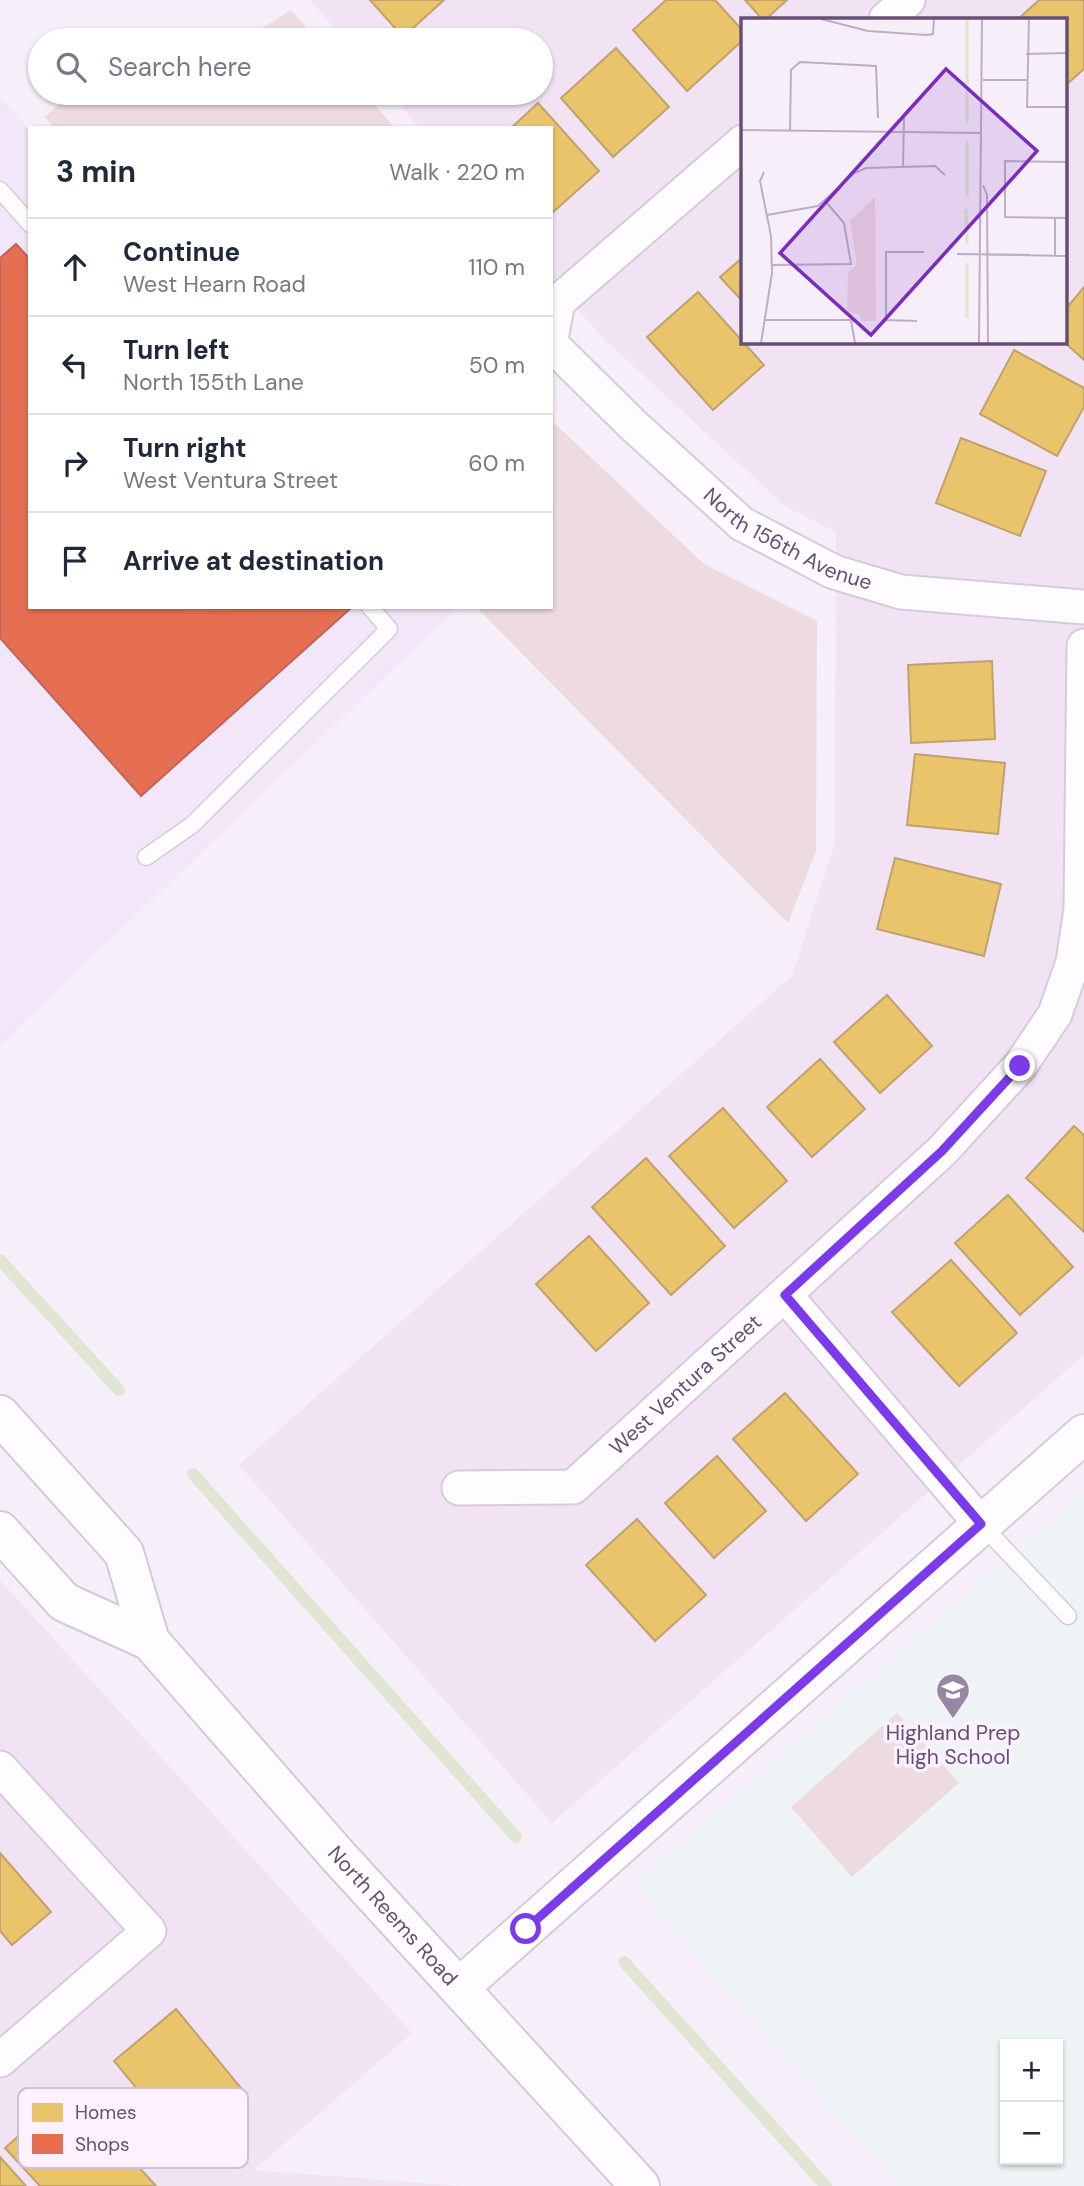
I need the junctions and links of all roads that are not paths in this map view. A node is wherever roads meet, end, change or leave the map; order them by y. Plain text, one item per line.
1 (908, 0) edge
2 (887, 18) edge
3 (741, 144) edge
4 (0, 190) edge
5 (28, 222) edge
6 (553, 330) edge
7 (553, 343) edge
8 (1084, 607) edge
9 (372, 609) edge
10 (1084, 646) edge
11 (1082, 824) edge
12 (146, 857) dead end
13 (785, 1295) junction
14 (0, 1415) edge
15 (1084, 1434) edge
16 (459, 1488) dead end
17 (981, 1524) junction
18 (0, 1531) edge
19 (1068, 1616) dead end
20 (150, 1641) junction
21 (0, 1768) edge
22 (460, 1987) junction
23 (0, 2060) edge
24 (640, 2186) edge

1 - 2 street
3 - 6 street
4 - 5 lane
7 - 8 street, North 156th Avenue
9 - 12 lane
10 - 11 street, West Ventura Street
11 - 13 street, West Ventura Street
13 - 16 street, West Ventura Street
13 - 17 street
14 - 20 main road, North Reems Road
15 - 17 main road
17 - 19 lane
17 - 22 main road
18 - 20 main road, North Reems Road
20 - 22 main road, North Reems Road
21 - 23 street
22 - 24 main road, North Reems Road

